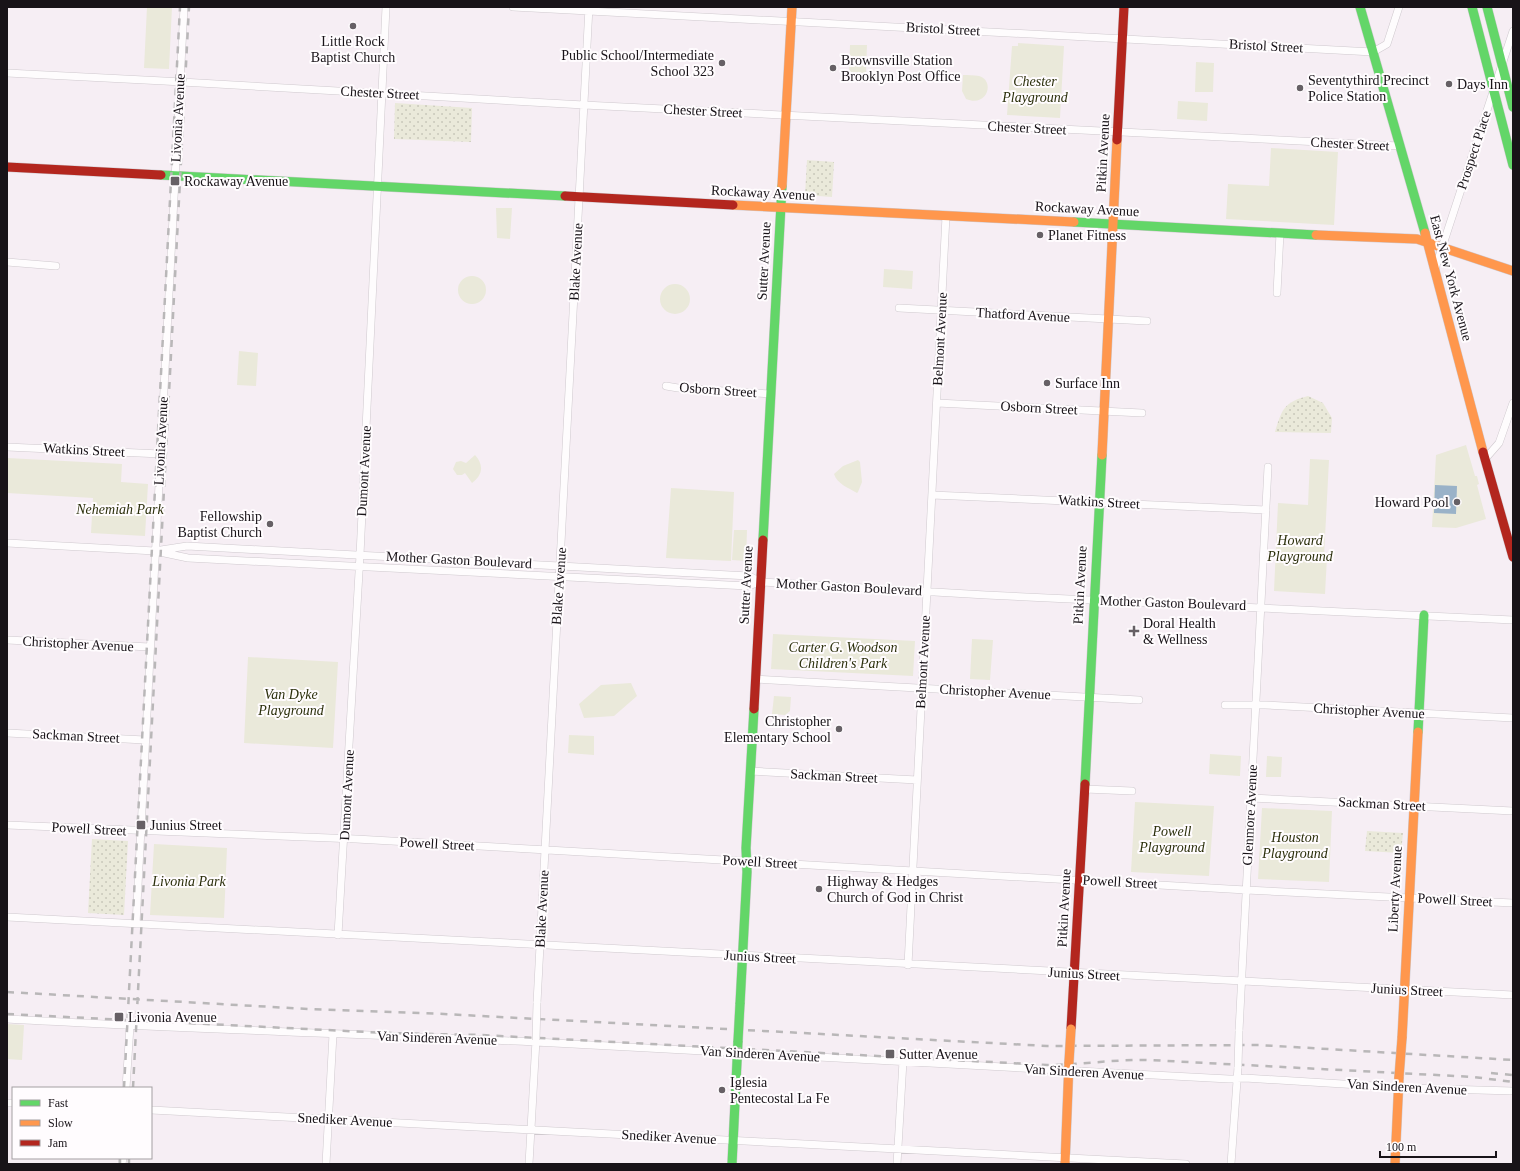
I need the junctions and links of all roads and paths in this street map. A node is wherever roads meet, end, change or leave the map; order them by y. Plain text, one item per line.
1 (184, 7) edge
2 (386, 7) edge
3 (513, 7) edge
4 (792, 7) edge
5 (1124, 7) edge
6 (1360, 7) edge
7 (1399, 7) edge
8 (1472, 7) edge
9 (1487, 7) edge
10 (589, 9) edge
11 (791, 21) junction
12 (1513, 32) edge
13 (1122, 38) junction
14 (1373, 52) junction
15 (1502, 65) junction
16 (7, 73) edge
17 (180, 82) junction
18 (1494, 91) junction
19 (382, 93) junction
20 (584, 105) junction
21 (1513, 107) edge
22 (786, 115) junction
23 (1118, 132) junction
24 (1400, 146) junction
25 (1513, 165) edge
26 (7, 167) edge
27 (175, 176) junction
28 (378, 187) junction
29 (579, 197) junction
30 (781, 208) junction
31 (946, 216) junction
32 (1113, 225) junction
33 (1280, 234) junction
34 (1427, 243) junction
35 (1442, 248) junction
36 (7, 262) edge
37 (56, 266) dead end
38 (1435, 269) junction
39 (1513, 271) edge
40 (1277, 294) dead end
41 (899, 308) dead end
42 (942, 311) junction
43 (1108, 319) junction
44 (1147, 321) dead end
45 (666, 386) dead end
46 (770, 394) junction
47 (937, 403) junction
48 (1513, 403) edge
49 (1104, 411) junction
50 (1142, 413) dead end
51 (7, 446) edge
52 (160, 454) junction
53 (1485, 459) junction
54 (1268, 467) dead end
55 (932, 494) junction
56 (1099, 502) junction
57 (1266, 510) junction
58 (7, 543) edge
59 (155, 551) junction
60 (360, 555) junction
61 (1513, 557) edge
62 (561, 565) junction
63 (360, 566) junction
64 (560, 576) junction
65 (761, 582) junction
66 (927, 591) junction
67 (1094, 600) junction
68 (1260, 607) junction
69 (1424, 615) junction
70 (1513, 620) edge
71 (7, 640) edge
72 (150, 647) junction
73 (755, 679) junction
74 (922, 688) junction
75 (1089, 697) junction
76 (1139, 700) dead end
77 (1225, 705) dead end
78 (1256, 705) junction
79 (1418, 714) junction
80 (1513, 718) edge
81 (7, 733) edge
82 (145, 740) junction
83 (750, 771) junction
84 (917, 780) junction
85 (1085, 789) junction
86 (1132, 791) dead end
87 (1251, 798) junction
88 (1414, 806) junction
89 (1513, 811) edge
90 (7, 825) edge
91 (140, 831) junction
92 (344, 839) junction
93 (545, 849) junction
94 (746, 861) junction
95 (912, 871) junction
96 (1079, 880) junction
97 (1246, 890) junction
98 (1409, 898) junction
99 (1513, 903) edge
100 (7, 918) edge
101 (136, 924) junction
102 (338, 935) junction
103 (540, 946) junction
104 (743, 956) junction
105 (908, 965) junction
106 (1074, 973) junction
107 (1241, 982) junction
108 (1404, 990) junction
109 (1513, 995) edge
110 (7, 1019) edge
111 (130, 1026) junction
112 (333, 1034) junction
113 (536, 1041) junction
114 (737, 1053) junction
115 (903, 1061) junction
116 (1069, 1071) junction
117 (1236, 1078) junction
118 (126, 1087) edge
119 (1399, 1087) junction
120 (1513, 1091) edge
121 (152, 1110) edge
122 (329, 1120) junction
123 (531, 1130) junction
124 (733, 1141) junction
125 (898, 1149) junction
126 (1065, 1161) edge
127 (326, 1164) edge
128 (529, 1164) edge
129 (732, 1164) edge
130 (897, 1164) edge
131 (1186, 1164) edge
132 (1231, 1164) edge
133 (1395, 1164) edge

1 - 17 street, Livonia Avenue
2 - 19 street, Dumont Avenue
3 - 10 street, Bristol Street
4 - 11 street, Sutter Avenue
5 - 13 street, Pitkin Avenue
6 - 14 street, East New York Avenue
7 - 14 street
8 - 18 street
9 - 15 street
10 - 11 street, Bristol Street
10 - 20 street, Blake Avenue
11 - 13 street, Bristol Street
11 - 22 street, Sutter Avenue
12 - 15 street, Prospect Place
13 - 14 street, Bristol Street
13 - 23 street, Pitkin Avenue
14 - 24 street, East New York Avenue
15 - 18 street, Prospect Place
15 - 21 street
16 - 17 street, Chester Street
17 - 19 street, Chester Street
17 - 27 street, Livonia Avenue
18 - 25 street
18 - 35 street, Prospect Place
19 - 20 street, Chester Street
19 - 28 street, Dumont Avenue
20 - 22 street, Chester Street
20 - 29 street, Blake Avenue
22 - 23 street, Chester Street
22 - 30 street, Sutter Avenue
23 - 24 street, Chester Street
23 - 32 street, Pitkin Avenue
24 - 34 street, East New York Avenue
26 - 27 street, Rockaway Avenue
27 - 28 street, Rockaway Avenue
27 - 52 street, Livonia Avenue
28 - 29 street, Rockaway Avenue
28 - 60 street, Dumont Avenue
29 - 30 street, Rockaway Avenue
29 - 62 street, Blake Avenue
30 - 31 street, Rockaway Avenue
30 - 46 street, Sutter Avenue
31 - 32 street, Rockaway Avenue
31 - 42 street, Belmont Avenue
32 - 33 street, Rockaway Avenue
32 - 43 street, Pitkin Avenue
33 - 34 street, Rockaway Avenue
33 - 40 street
34 - 35 street, Rockaway Avenue
34 - 38 street, East New York Avenue
35 - 38 street, Prospect Place
35 - 39 street, Rockaway Avenue
36 - 37 street
38 - 53 street, East New York Avenue
41 - 42 street, Thatford Avenue
42 - 43 street, Thatford Avenue
42 - 47 street, Belmont Avenue
43 - 44 street, Thatford Avenue
43 - 49 street, Pitkin Avenue
45 - 46 street, Osborn Street
46 - 65 street, Sutter Avenue
47 - 49 street, Osborn Street
47 - 55 street, Belmont Avenue
48 - 53 street
49 - 50 street, Osborn Street
49 - 56 street, Pitkin Avenue
51 - 52 street, Watkins Street
52 - 59 street, Livonia Avenue
53 - 61 street, East New York Avenue
54 - 57 street, Glenmore Avenue
55 - 56 street, Watkins Street
55 - 66 street, Belmont Avenue
56 - 57 street, Watkins Street
56 - 67 street, Pitkin Avenue
57 - 68 street, Glenmore Avenue
58 - 59 street, Mother Gaston Boulevard
59 - 60 street, Mother Gaston Boulevard
59 - 63 street, Mother Gaston Boulevard
59 - 72 street, Livonia Avenue
60 - 62 street, Mother Gaston Boulevard
60 - 63 street, Dumont Avenue
62 - 64 street, Blake Avenue
62 - 65 street, Mother Gaston Boulevard
63 - 64 street, Mother Gaston Boulevard
63 - 92 street, Dumont Avenue
64 - 65 street, Mother Gaston Boulevard
64 - 93 street, Blake Avenue
65 - 66 street, Mother Gaston Boulevard
65 - 73 street, Sutter Avenue
66 - 67 street, Mother Gaston Boulevard
66 - 74 street, Belmont Avenue
67 - 68 street, Mother Gaston Boulevard
67 - 75 street, Pitkin Avenue
68 - 69 street, Mother Gaston Boulevard
68 - 78 street, Glenmore Avenue
69 - 70 street, Mother Gaston Boulevard
69 - 79 street, Liberty Avenue
71 - 72 street, Christopher Avenue
72 - 82 street, Livonia Avenue
73 - 74 street, Christopher Avenue
73 - 83 street, Sutter Avenue
74 - 75 street, Christopher Avenue
74 - 84 street, Belmont Avenue
75 - 76 street, Christopher Avenue
75 - 85 street, Pitkin Avenue
77 - 78 street, Christopher Avenue
78 - 79 street, Christopher Avenue
78 - 87 street, Glenmore Avenue
79 - 80 street, Christopher Avenue
79 - 88 street, Liberty Avenue
81 - 82 street, Sackman Street
82 - 91 street, Livonia Avenue
83 - 84 street, Sackman Street
83 - 94 street, Sutter Avenue
84 - 95 street, Belmont Avenue
85 - 86 street
85 - 96 street, Pitkin Avenue
87 - 88 street, Sackman Street
87 - 97 street, Glenmore Avenue
88 - 89 street, Sackman Street
88 - 98 street, Liberty Avenue
90 - 91 street, Powell Street
91 - 92 street, Powell Street
91 - 101 street, Livonia Avenue
92 - 93 street, Powell Street
92 - 102 street, Dumont Avenue
93 - 94 street, Powell Street
93 - 103 street, Blake Avenue
94 - 95 street, Powell Street
94 - 104 street, Sutter Avenue
95 - 96 street, Powell Street
95 - 105 street, Belmont Avenue
96 - 97 street, Powell Street
96 - 106 street, Pitkin Avenue
97 - 98 street, Powell Street
97 - 107 street, Glenmore Avenue
98 - 99 street, Powell Street
98 - 108 street, Liberty Avenue
100 - 101 street, Junius Street
101 - 102 street, Junius Street
102 - 103 street, Junius Street
103 - 104 street, Junius Street
103 - 113 street, Blake Avenue, bridge
104 - 105 street, Junius Street
104 - 114 street, Sutter Avenue, bridge
105 - 106 street, Junius Street
106 - 107 street, Junius Street
106 - 116 street, Pitkin Avenue, bridge
107 - 108 street, Junius Street
107 - 117 street, Glenmore Avenue, bridge
108 - 109 street, Junius Street
108 - 119 street, Liberty Avenue, bridge
110 - 111 street, Van Sinderen Avenue
111 - 112 street, Van Sinderen Avenue
111 - 118 street
112 - 113 street, Van Sinderen Avenue
112 - 122 street
113 - 114 street, Van Sinderen Avenue
113 - 123 street, Blake Avenue
114 - 115 street, Van Sinderen Avenue
114 - 124 street, Sutter Avenue
115 - 116 street, Van Sinderen Avenue
115 - 125 street
116 - 117 street, Van Sinderen Avenue
116 - 126 street, Pitkin Avenue
117 - 119 street, Van Sinderen Avenue
117 - 132 street, Glenmore Avenue
119 - 120 street, Van Sinderen Avenue
119 - 133 street, Liberty Avenue
121 - 122 street, Snediker Avenue
122 - 123 street, Snediker Avenue
122 - 127 street
123 - 124 street, Snediker Avenue
123 - 128 street, Blake Avenue
124 - 125 street, Snediker Avenue
124 - 129 street, Sutter Avenue
125 - 126 street, Snediker Avenue
125 - 130 street
126 - 131 street, Snediker Avenue

